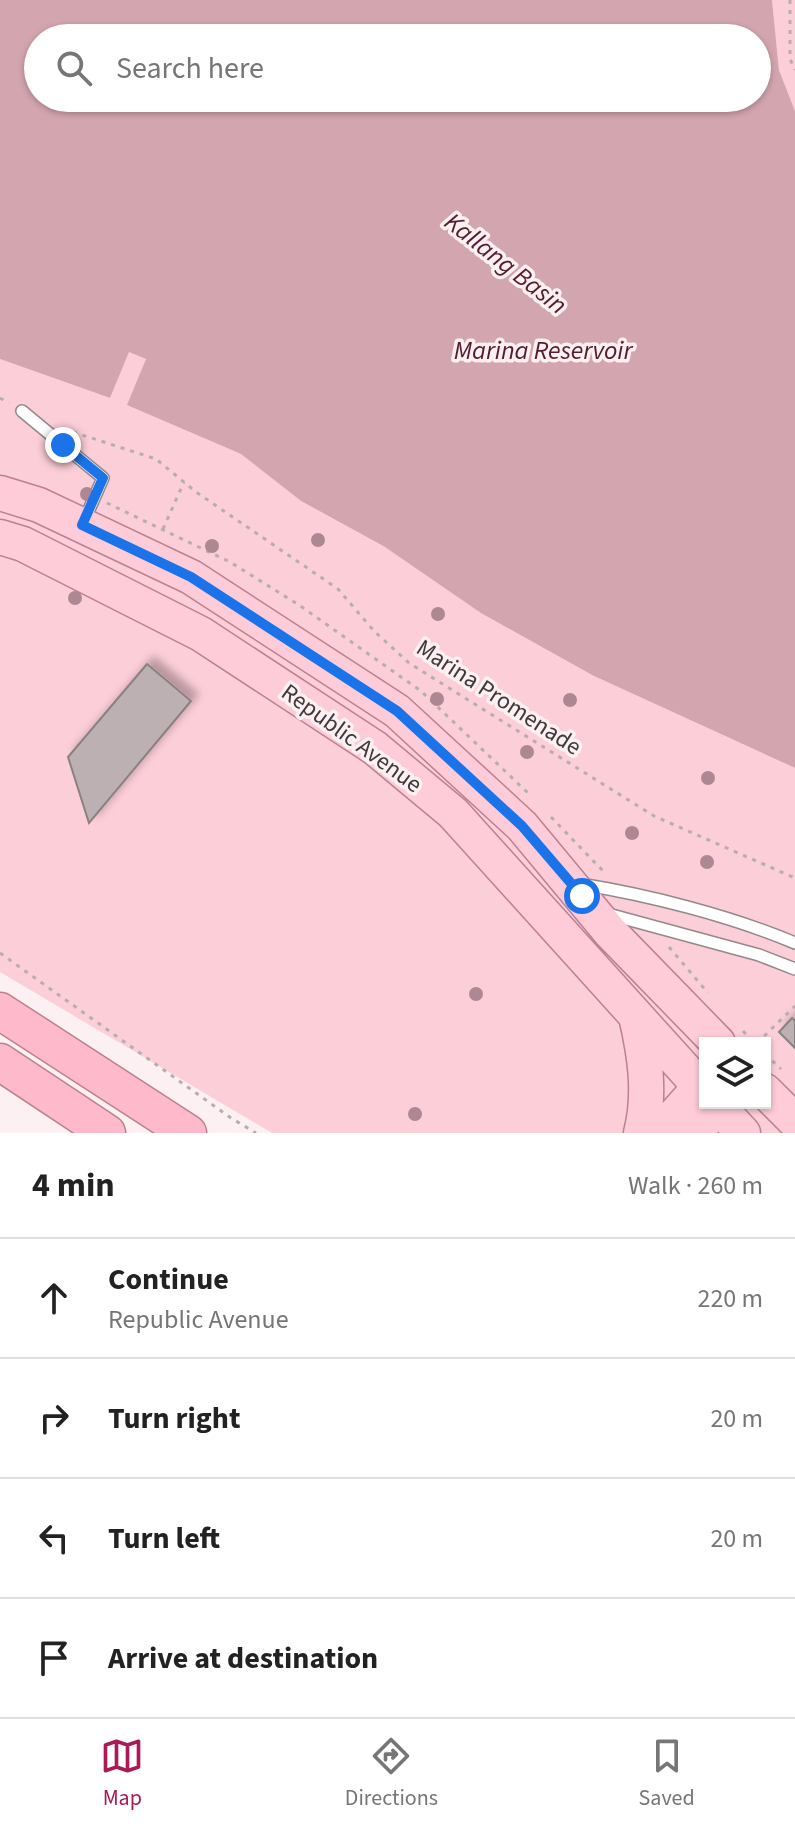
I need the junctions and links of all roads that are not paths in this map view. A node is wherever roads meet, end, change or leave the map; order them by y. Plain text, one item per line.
1 (22, 411) road end
2 (0, 493) edge
3 (82, 525) junction
4 (0, 537) edge
5 (582, 896) junction
6 (795, 943) edge
7 (795, 969) edge
8 (0, 1011) edge
9 (636, 1016) junction
10 (712, 1037) edge
11 (0, 1062) edge
12 (699, 1083) edge
13 (771, 1097) edge
14 (699, 1105) edge
15 (705, 1109) edge
16 (722, 1109) edge
17 (795, 1121) edge
18 (107, 1133) edge
19 (188, 1133) edge
20 (641, 1133) edge
21 (659, 1133) edge
22 (694, 1133) edge
23 (743, 1133) edge

1 - 3 lane
2 - 3 main road, Republic Avenue
3 - 5 main road, Republic Avenue
4 - 9 main road, Republic Avenue
5 - 6 lane
5 - 7 lane
5 - 10 main road, Republic Avenue
8 - 19 highway
9 - 12 main road, Republic Avenue
9 - 20 main road
11 - 18 highway
13 - 17 main road
14 - 21 main road
15 - 22 main road
16 - 23 main road, Republic Avenue

